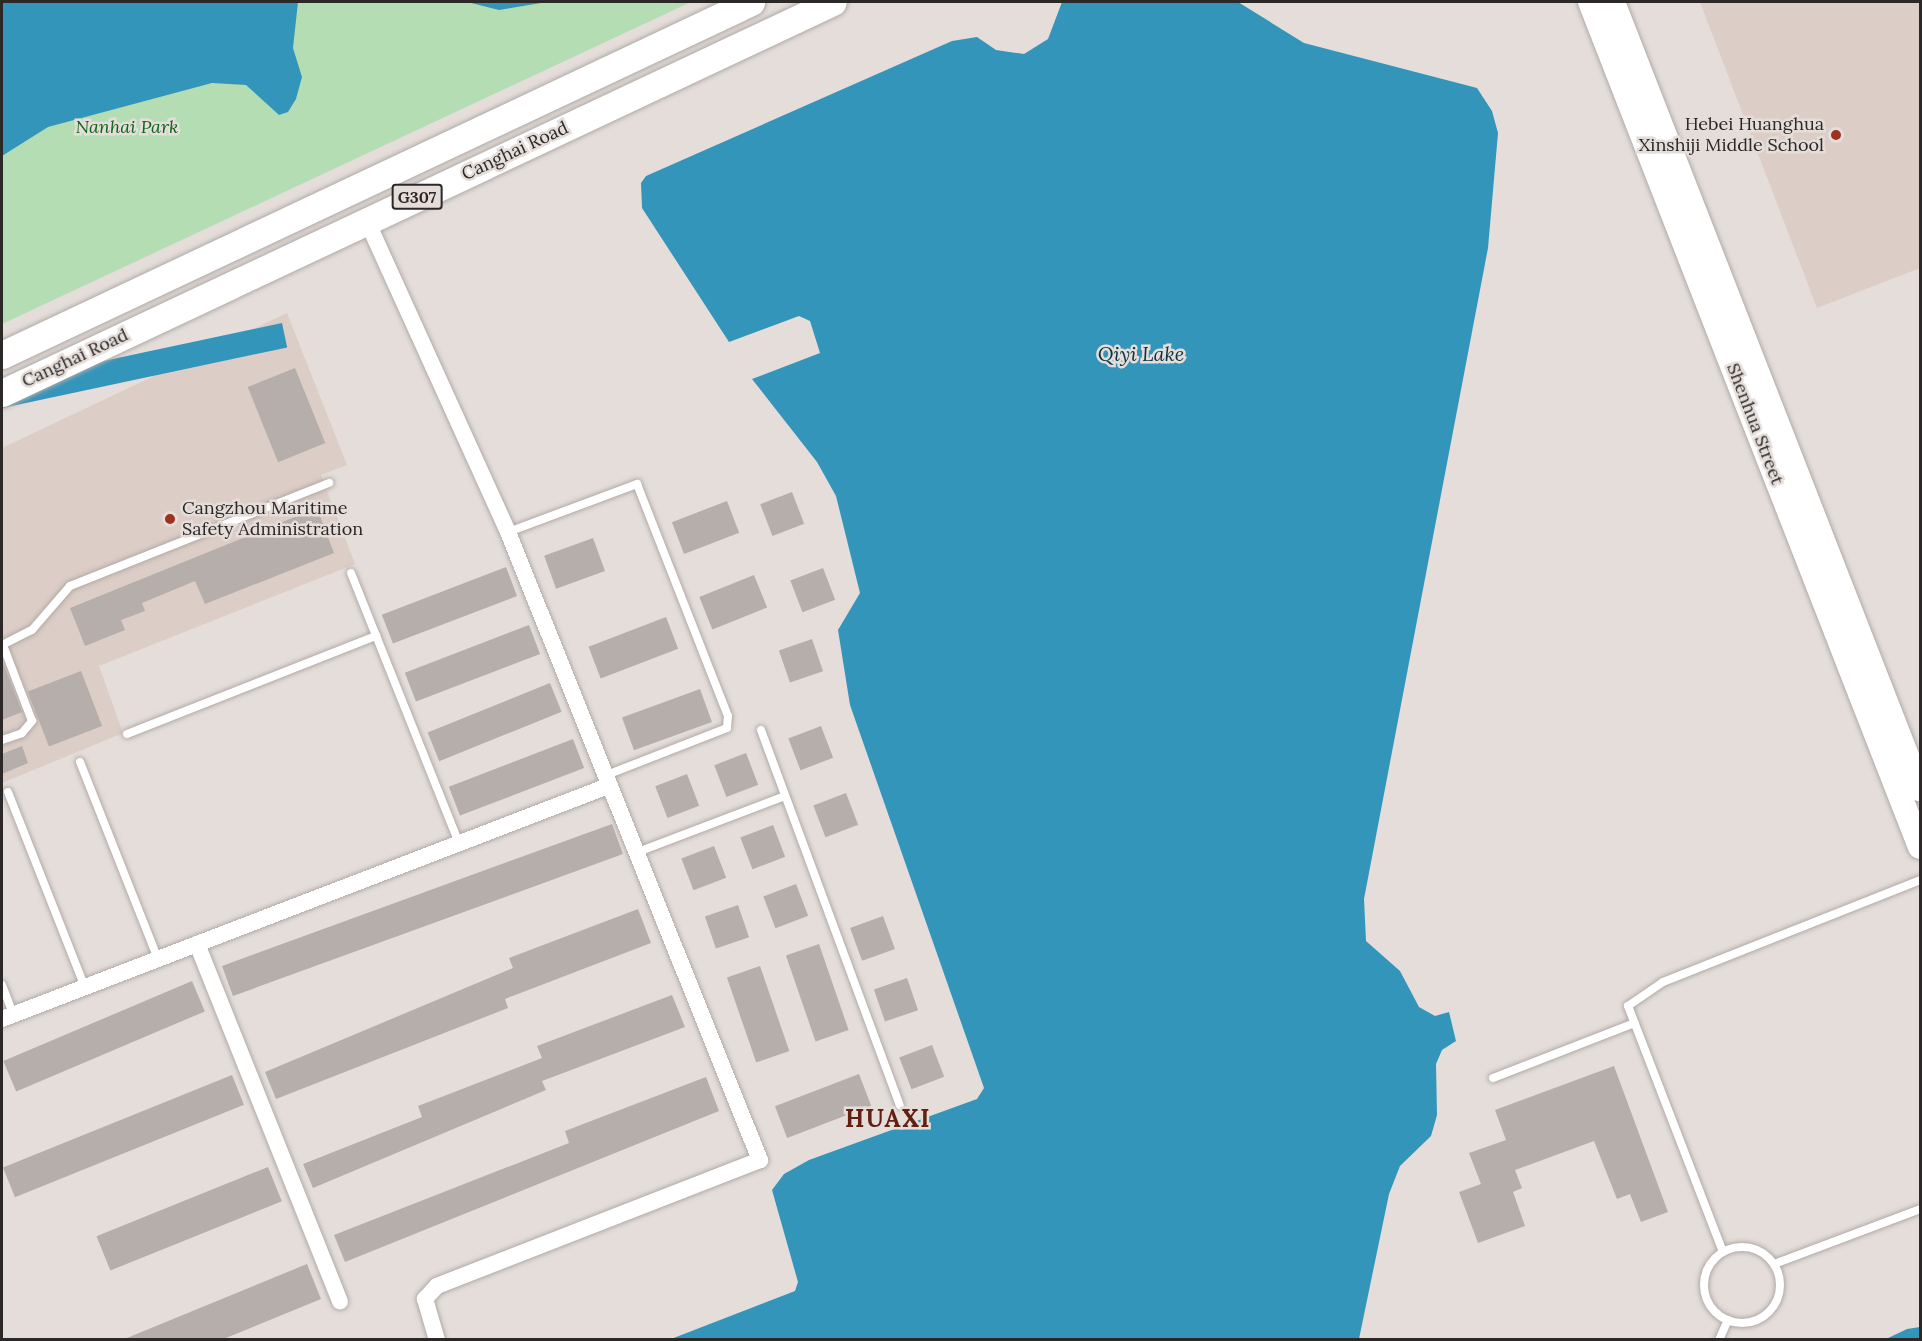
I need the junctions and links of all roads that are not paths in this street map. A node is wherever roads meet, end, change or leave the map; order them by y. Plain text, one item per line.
1 (751, 2) edge
2 (833, 2) edge
3 (1590, 2) edge
4 (1612, 2) edge
5 (367, 221) junction
6 (2, 355) edge
7 (2, 393) edge
8 (329, 483) dead end
9 (508, 532) junction
10 (351, 573) dead end
11 (376, 636) junction
12 (2, 645) edge
13 (761, 730) dead end
14 (127, 734) dead end
15 (2, 740) edge
16 (80, 762) dead end
17 (606, 781) junction
18 (1920, 789) edge
19 (8, 792) dead end
20 (785, 795) junction
21 (459, 843) junction
22 (1920, 847) edge
23 (635, 853) junction
24 (1920, 880) edge
25 (197, 944) junction
26 (158, 959) junction
27 (2, 986) edge
28 (85, 987) junction
29 (7, 1017) edge
30 (1635, 1023) junction
31 (1493, 1078) dead end
32 (900, 1105) dead end
33 (1920, 1209) edge
34 (1723, 1252) junction
35 (1774, 1264) junction
36 (340, 1301) dead end
37 (1728, 1320) junction
38 (437, 1340) edge
39 (1719, 1340) edge

1 - 6 main road, Canghai Road / G307
2 - 5 main road, Canghai Road / G307
3 - 22 main road, Shenhua Street
4 - 18 main road, Shenhua Street
5 - 7 main road, Canghai Road / G307
5 - 9 street
8 - 12 lane
9 - 17 street
9 - 17 lane
10 - 11 lane
11 - 14 lane
11 - 21 lane
12 - 15 lane
13 - 20 lane
16 - 26 lane
17 - 21 street
17 - 23 street
19 - 28 lane
20 - 23 lane
20 - 32 lane
21 - 25 street
23 - 38 street
24 - 30 lane
25 - 26 street
25 - 36 street
26 - 28 street
27 - 29 lane
28 - 29 street
30 - 31 lane
30 - 34 lane
33 - 35 lane
34 - 35 lane
34 - 37 lane
35 - 37 lane
37 - 39 lane

